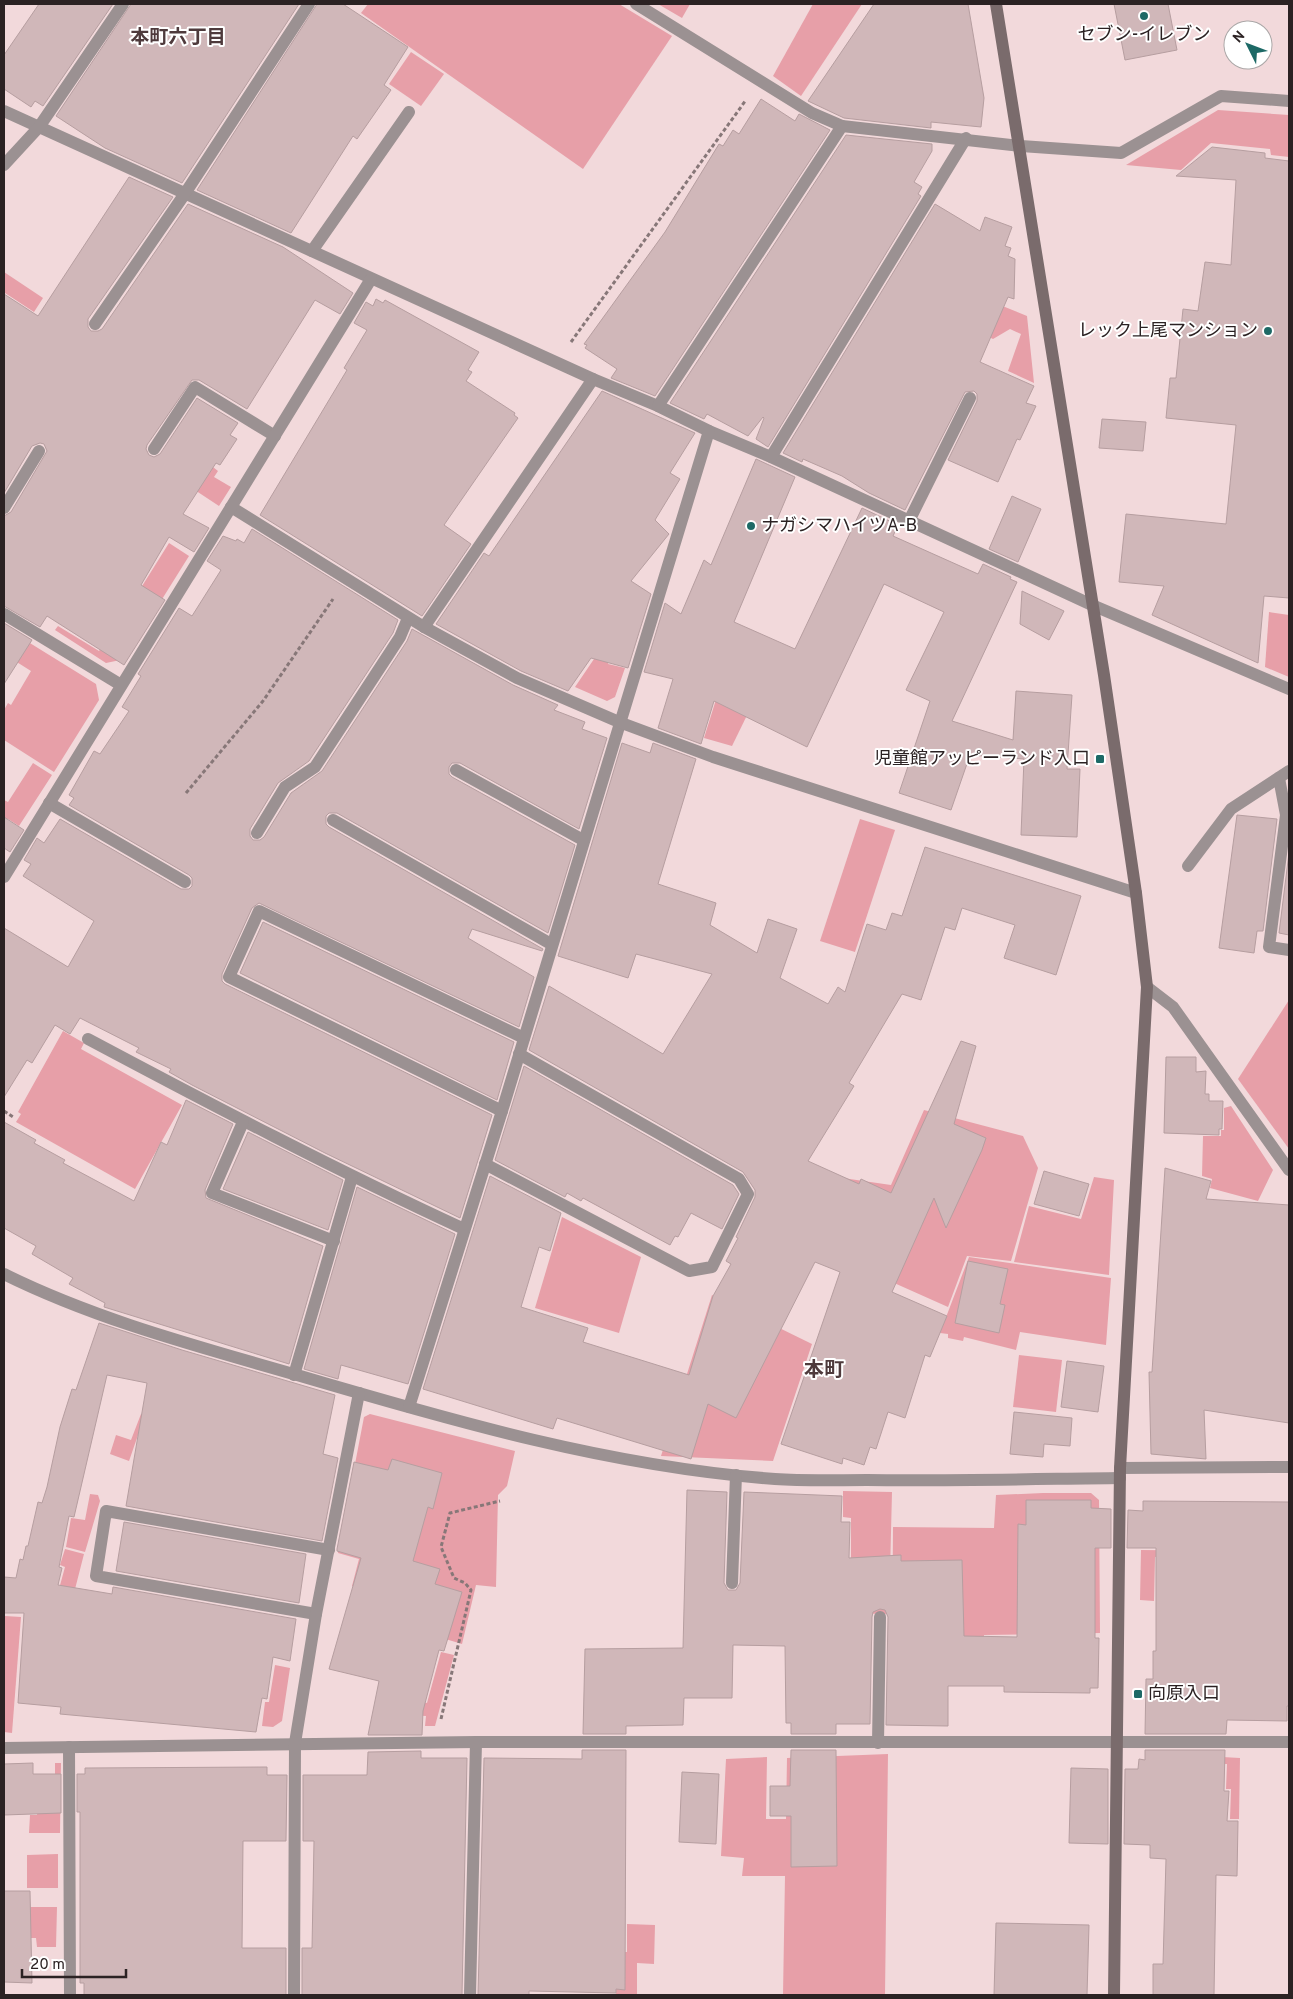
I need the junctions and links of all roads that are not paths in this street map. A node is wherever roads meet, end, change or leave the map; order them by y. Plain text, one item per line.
1 (123, 4) edge
2 (310, 4) edge
3 (636, 4) edge
4 (996, 4) edge
5 (1289, 101) edge
6 (4, 112) edge
7 (409, 112) dead end
8 (842, 126) junction
9 (39, 127) junction
10 (966, 138) junction
11 (1021, 146) junction
12 (4, 165) edge
13 (184, 195) junction
14 (312, 251) junction
15 (371, 279) junction
16 (96, 324) dead end
17 (593, 379) junction
18 (970, 398) dead end
19 (658, 406) junction
20 (709, 431) junction
21 (275, 436) junction
22 (154, 449) dead end
23 (39, 451) dead end
24 (771, 457) junction
25 (4, 508) edge
26 (231, 508) junction
27 (909, 521) junction
28 (1092, 605) junction
29 (4, 614) edge
30 (408, 618) junction
31 (424, 627) junction
32 (121, 685) junction
33 (1289, 689) edge
34 (619, 722) junction
35 (456, 770) dead end
36 (1284, 774) edge
37 (49, 803) junction
38 (333, 820) dead end
39 (257, 833) dead end
40 (583, 840) junction
41 (1188, 866) dead end
42 (5, 874) edge
43 (185, 882) dead end
44 (1136, 893) junction
45 (551, 944) junction
46 (1289, 950) edge
47 (1147, 987) junction
48 (524, 1038) junction
49 (88, 1039) dead end
50 (519, 1054) junction
51 (502, 1111) junction
52 (242, 1122) junction
53 (485, 1164) junction
54 (1289, 1170) edge
55 (352, 1177) junction
56 (464, 1229) junction
57 (334, 1241) junction
58 (4, 1274) edge
59 (294, 1374) junction
60 (359, 1394) junction
61 (409, 1407) junction
62 (1289, 1467) edge
63 (1120, 1473) junction
64 (736, 1475) junction
65 (329, 1550) junction
66 (732, 1582) dead end
67 (316, 1614) junction
68 (880, 1617) dead end
69 (476, 1742) junction
70 (1289, 1742) edge
71 (295, 1743) junction
72 (878, 1743) junction
73 (1116, 1743) junction
74 (69, 1747) junction
75 (4, 1748) edge
76 (70, 1995) edge
77 (294, 1995) edge
78 (470, 1995) edge
79 (1114, 1995) edge

1 - 9 street
2 - 13 street
3 - 8 street
4 - 11 street
5 - 11 street
6 - 9 street
7 - 14 street
8 - 10 street
8 - 19 street
9 - 12 street
9 - 13 street
10 - 11 street
10 - 24 street
11 - 28 street
13 - 14 street
13 - 16 street
14 - 15 street
15 - 17 street
15 - 21 street
17 - 19 street
17 - 31 street
18 - 27 street
19 - 20 street
20 - 24 street
20 - 34 street
21 - 22 street
21 - 26 street
23 - 25 street
24 - 27 street
26 - 30 street
26 - 32 street
27 - 28 street
28 - 33 street
28 - 44 street
29 - 32 street
30 - 31 street
30 - 39 street
31 - 34 street
32 - 37 street
34 - 40 street
34 - 44 street
35 - 40 street
36 - 41 street
36 - 46 street
37 - 42 street
37 - 43 street
38 - 45 street
40 - 45 street
44 - 47 street
45 - 48 street
47 - 54 street
47 - 63 street
48 - 50 street
48 - 51 street
49 - 52 street
50 - 51 street
50 - 53 street
51 - 53 street
52 - 55 street
52 - 57 street
53 - 56 street
55 - 56 street
55 - 57 street
56 - 61 street
57 - 59 street
58 - 59 street
59 - 60 street
60 - 61 street
60 - 65 street
61 - 64 street
62 - 63 street
63 - 64 street
63 - 73 street
64 - 66 street
65 - 67 street
65 - 67 street
67 - 71 street
68 - 72 street
69 - 71 street
69 - 72 street
69 - 78 street
70 - 73 street
71 - 74 street
71 - 77 street
72 - 73 street
73 - 79 street
74 - 75 street
74 - 76 street

